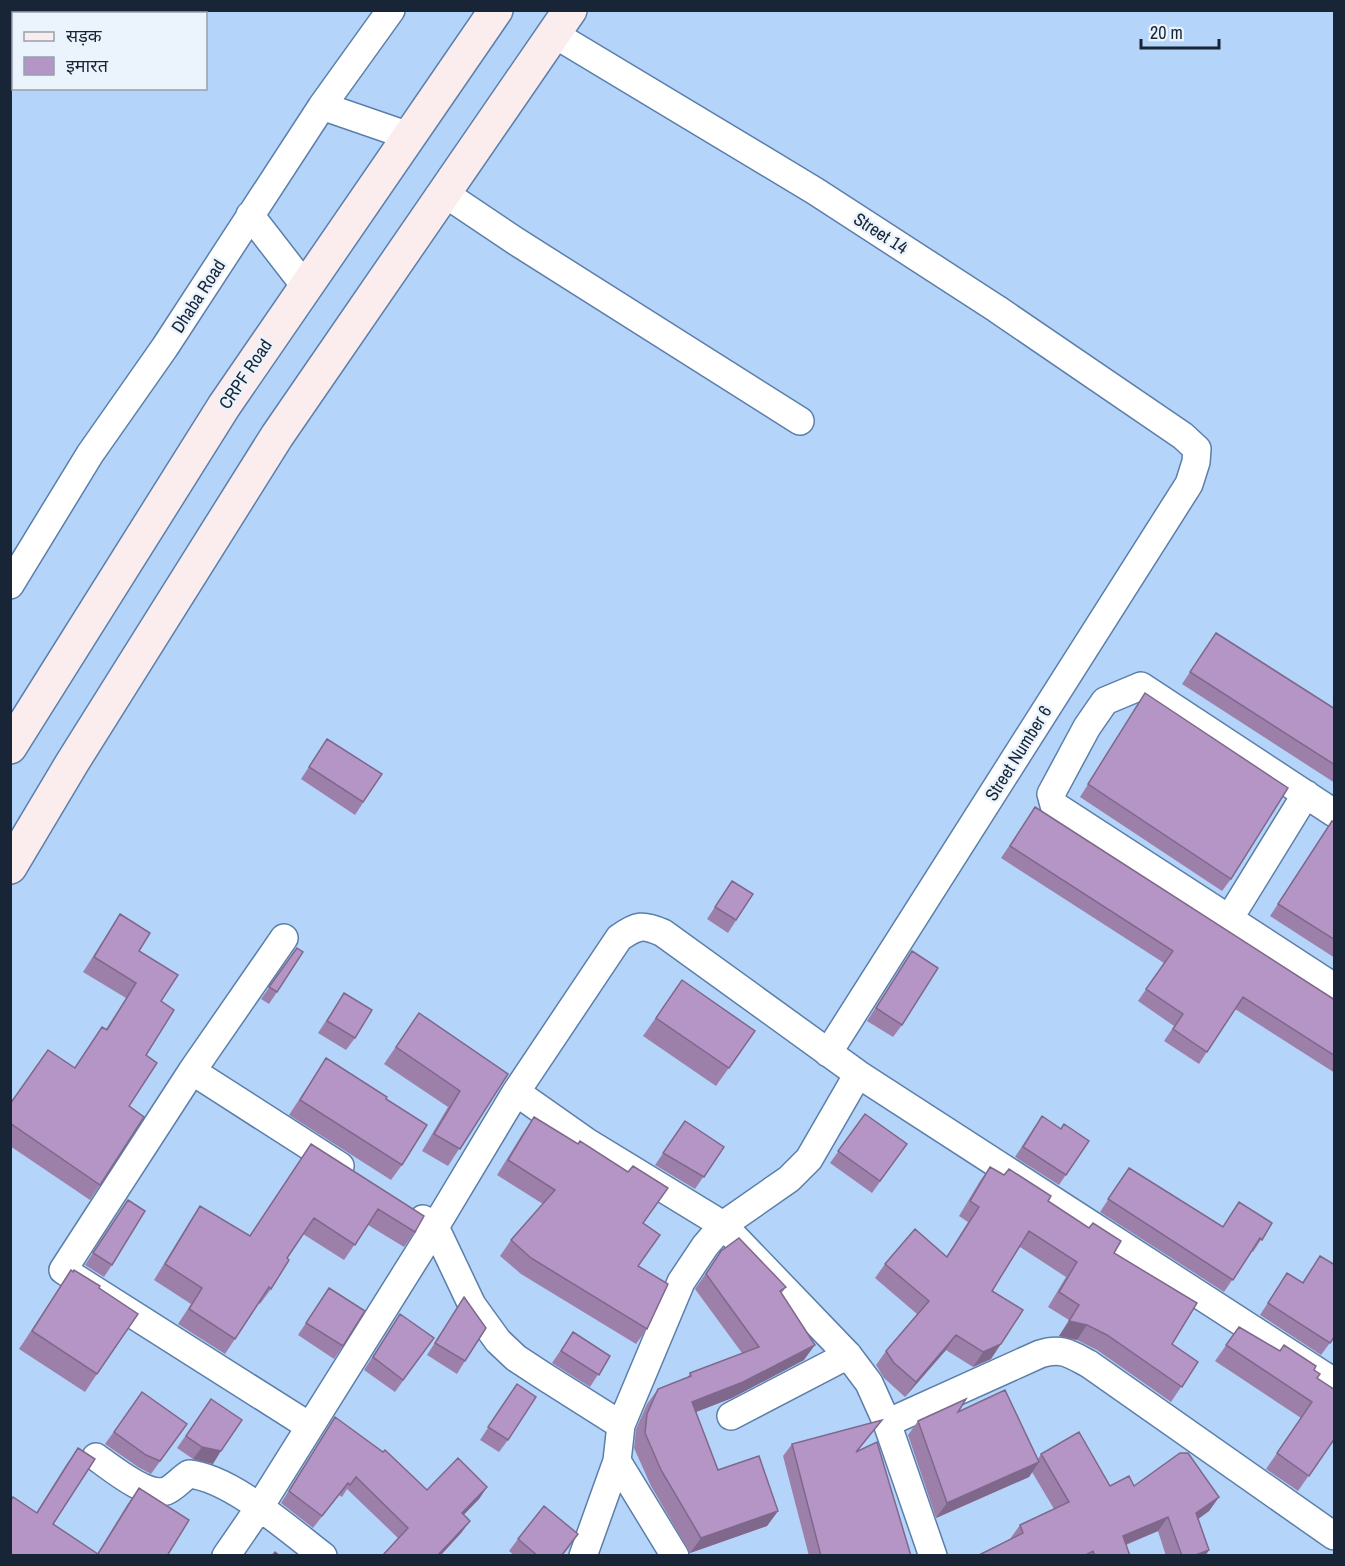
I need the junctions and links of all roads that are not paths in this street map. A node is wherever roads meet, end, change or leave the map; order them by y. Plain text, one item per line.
1 (392, 10) edge
2 (496, 10) edge
3 (562, 22) edge
4 (322, 106) junction
5 (408, 136) junction
6 (444, 193) junction
7 (250, 215) junction
8 (305, 286) junction
9 (800, 421) dead end
10 (1197, 449) joint
11 (10, 585) edge
12 (10, 747) edge
13 (1306, 794) junction
14 (1335, 813) edge
15 (10, 867) edge
16 (1229, 919) junction
17 (284, 938) dead end
18 (1335, 987) edge
19 (828, 1053) junction
20 (192, 1071) junction
21 (858, 1074) junction
22 (516, 1092) junction
23 (359, 1178) edge
24 (398, 1203) edge
25 (723, 1225) junction
26 (435, 1227) junction
27 (848, 1355) junction
28 (1335, 1382) edge
29 (731, 1416) dead end
30 (887, 1423) junction
31 (621, 1425) junction
32 (309, 1426) junction
33 (96, 1457) edge
34 (617, 1461) junction
35 (259, 1508) junction
36 (1335, 1536) edge
37 (226, 1556) edge
38 (323, 1556) edge
39 (584, 1556) edge
40 (675, 1556) edge
41 (933, 1556) edge

1 - 4 street, Dhaba Road
2 - 5 street, CRPF Road
3 - 6 street
3 - 10 street, Street 14
4 - 5 street
4 - 7 street, Dhaba Road
5 - 8 street, CRPF Road
6 - 9 street
6 - 15 street
7 - 8 street
7 - 11 street, Dhaba Road
8 - 12 street, CRPF Road
10 - 19 street, Street Number 6
13 - 14 street
13 - 16 street
13 - 16 street
16 - 18 street
17 - 20 street
19 - 21 street
19 - 22 street
20 - 23 street
20 - 32 street
21 - 25 street
21 - 28 street
22 - 25 street
22 - 26 street
24 - 26 street
25 - 27 street
25 - 31 street
26 - 31 street
26 - 32 street
27 - 29 street
27 - 30 street
30 - 36 street
30 - 41 street
31 - 34 street
32 - 35 street
33 - 35 street
34 - 39 street
34 - 40 street
35 - 37 street
35 - 38 street

